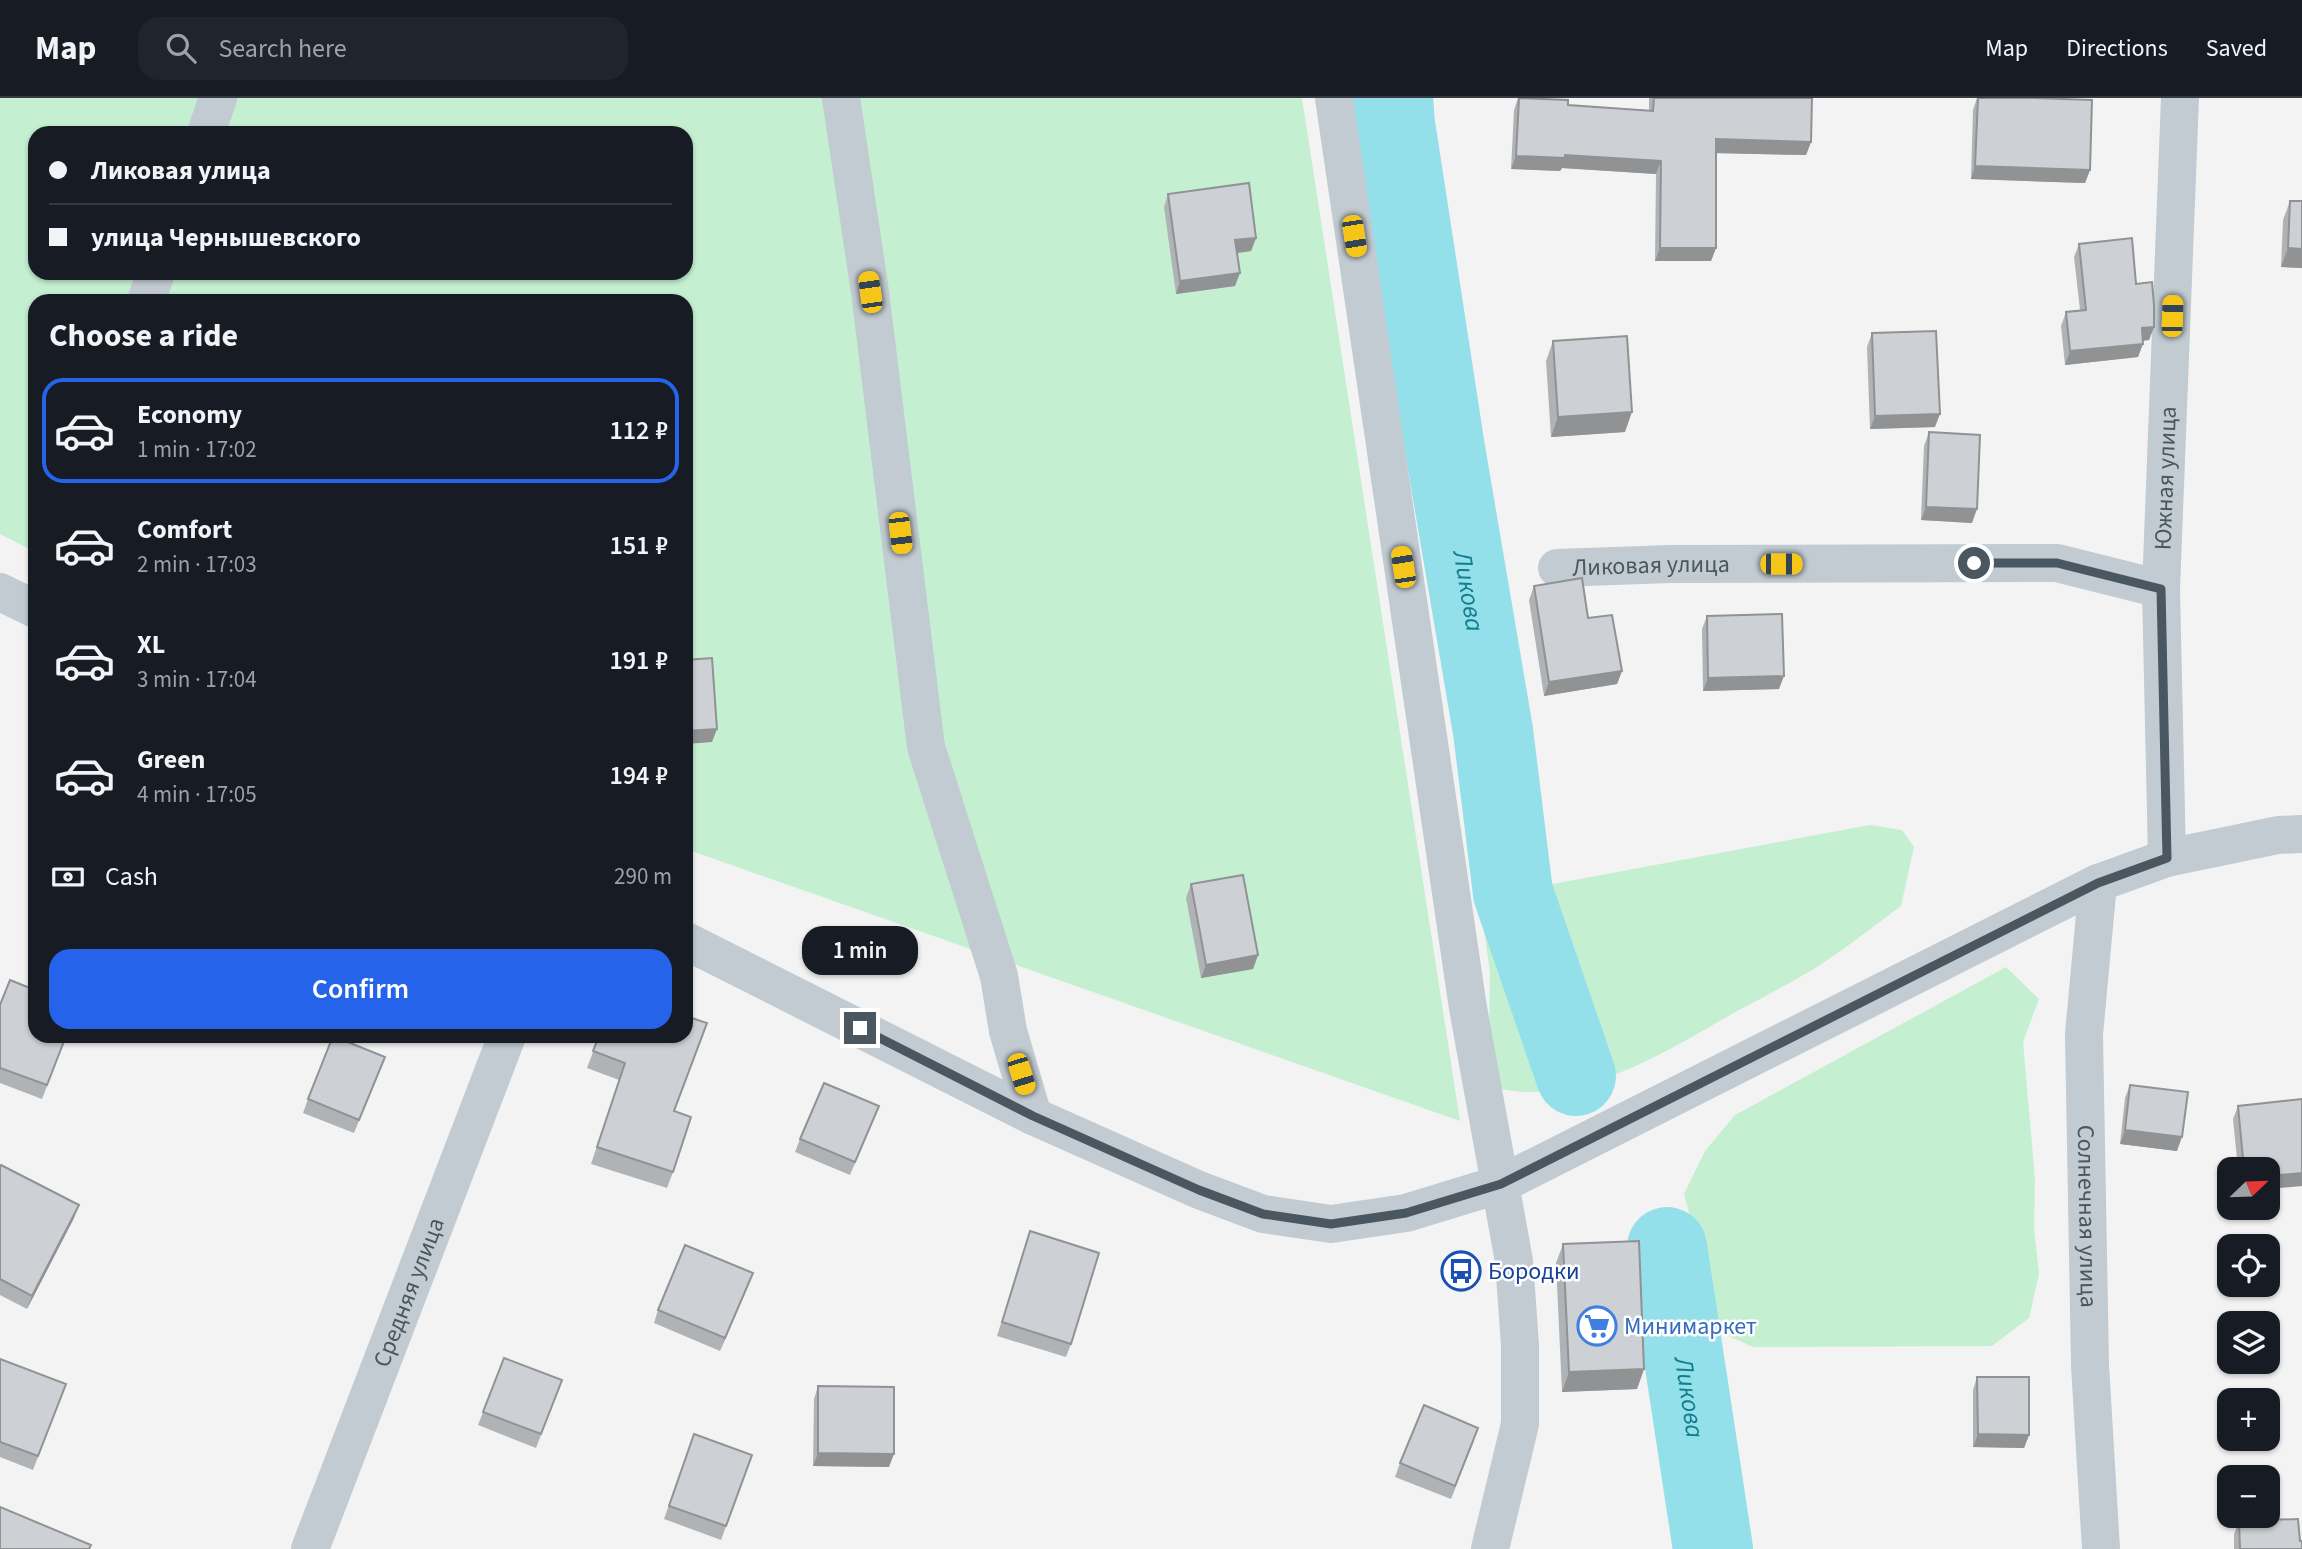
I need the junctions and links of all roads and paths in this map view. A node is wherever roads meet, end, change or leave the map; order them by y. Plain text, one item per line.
1 (218, 98) edge
2 (841, 98) edge
3 (1334, 98) edge
4 (2180, 98) edge
5 (208, 126) edge
6 (1557, 568) dead end
7 (2161, 589) junction
8 (0, 592) edge
9 (28, 606) edge
10 (2302, 834) edge
11 (2160, 860) junction
12 (2098, 883) junction
13 (693, 945) edge
14 (504, 1043) edge
15 (1033, 1116) junction
16 (1501, 1184) junction
17 (310, 1549) edge
18 (1490, 1549) edge
19 (2101, 1549) edge

1 - 5 street
2 - 15 street
3 - 16 street
4 - 7 street, Южная улица
6 - 7 street, Ликовая улица
7 - 11 street, Южная улица
8 - 9 street
10 - 11 street
11 - 12 street
12 - 16 street
12 - 19 street, Солнечная улица
13 - 15 street
14 - 17 street, Средняя улица
15 - 16 street
16 - 18 street

